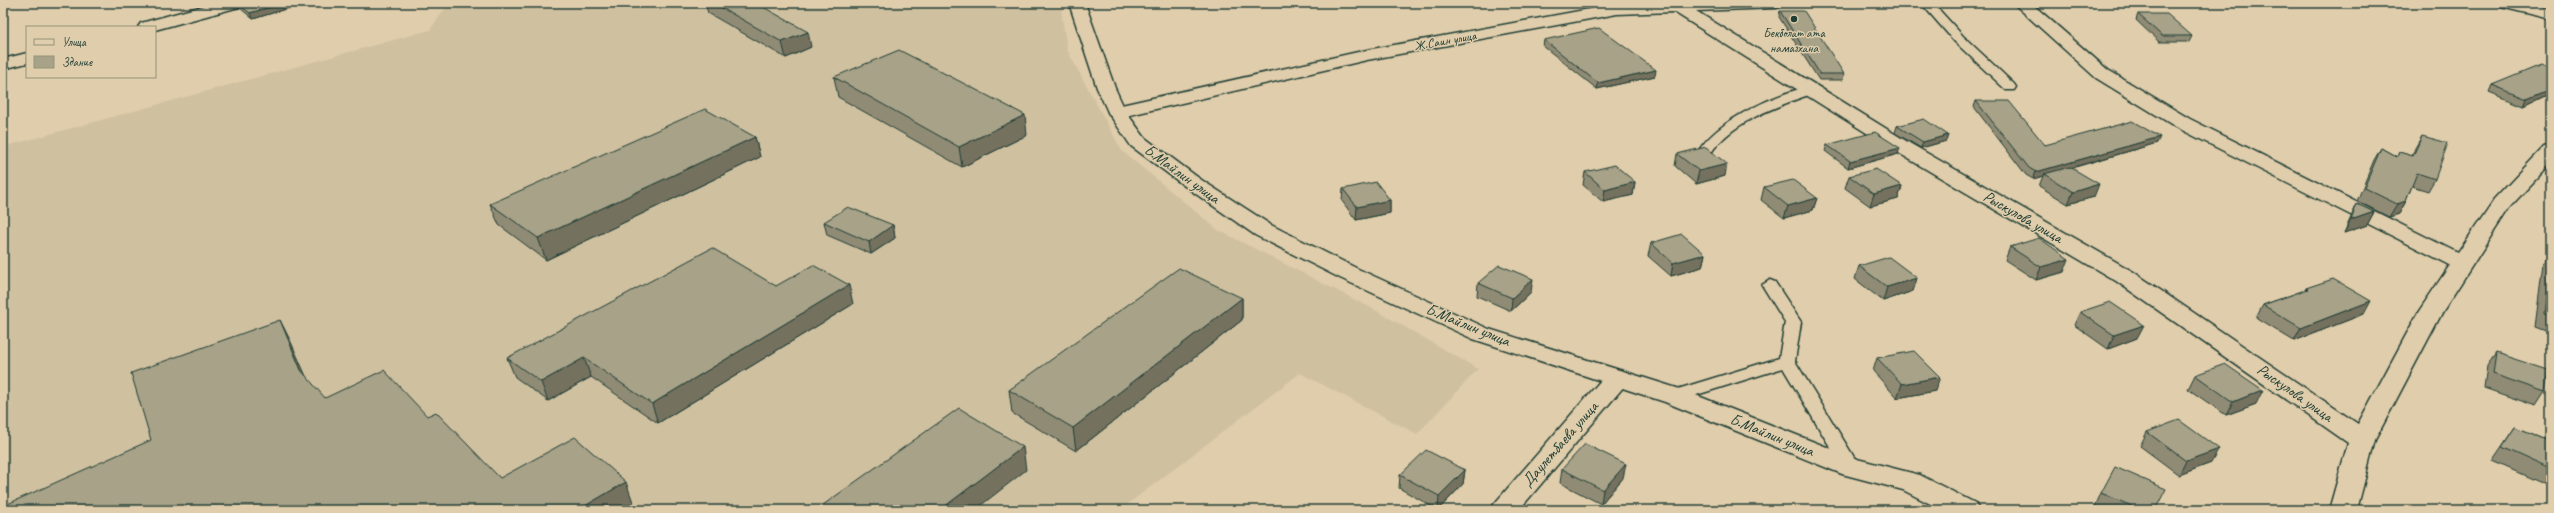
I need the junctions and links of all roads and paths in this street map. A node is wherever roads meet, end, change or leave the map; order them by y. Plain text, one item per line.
1 (233, 3) edge
2 (1077, 3) edge
3 (1777, 3) edge
4 (1927, 3) edge
5 (2021, 3) edge
6 (2507, 3) edge
7 (1676, 6) junction
8 (2551, 14) edge
9 (151, 26) edge
10 (26, 58) edge
11 (3, 64) edge
12 (2010, 87) dead end
13 (1810, 90) junction
14 (1117, 112) junction
15 (1706, 150) edge
16 (2551, 151) edge
17 (2462, 263) junction
18 (1770, 284) dead end
19 (1787, 361) junction
20 (1617, 378) junction
21 (1674, 396) junction
22 (2362, 440) junction
23 (1851, 467) junction
24 (1503, 510) edge
25 (1965, 510) edge
26 (2342, 510) edge

1 - 9 street
2 - 14 street, Б.Майлин улица
3 - 7 street, Ж.Саин улица
4 - 12 lane
5 - 17 street
6 - 8 street
7 - 13 street, Рыскулова улица
7 - 14 street, Ж.Саин улица
10 - 11 street
13 - 15 lane
13 - 22 street, Рыскулова улица
14 - 20 street, Б.Майлин улица
16 - 17 street
17 - 22 street
18 - 19 lane
19 - 21 lane
19 - 23 lane
20 - 21 street, Б.Майлин улица
20 - 24 street, Даулетбаева улица
21 - 23 street, Б.Майлин улица
22 - 26 street
23 - 25 street, Б.Майлин улица

